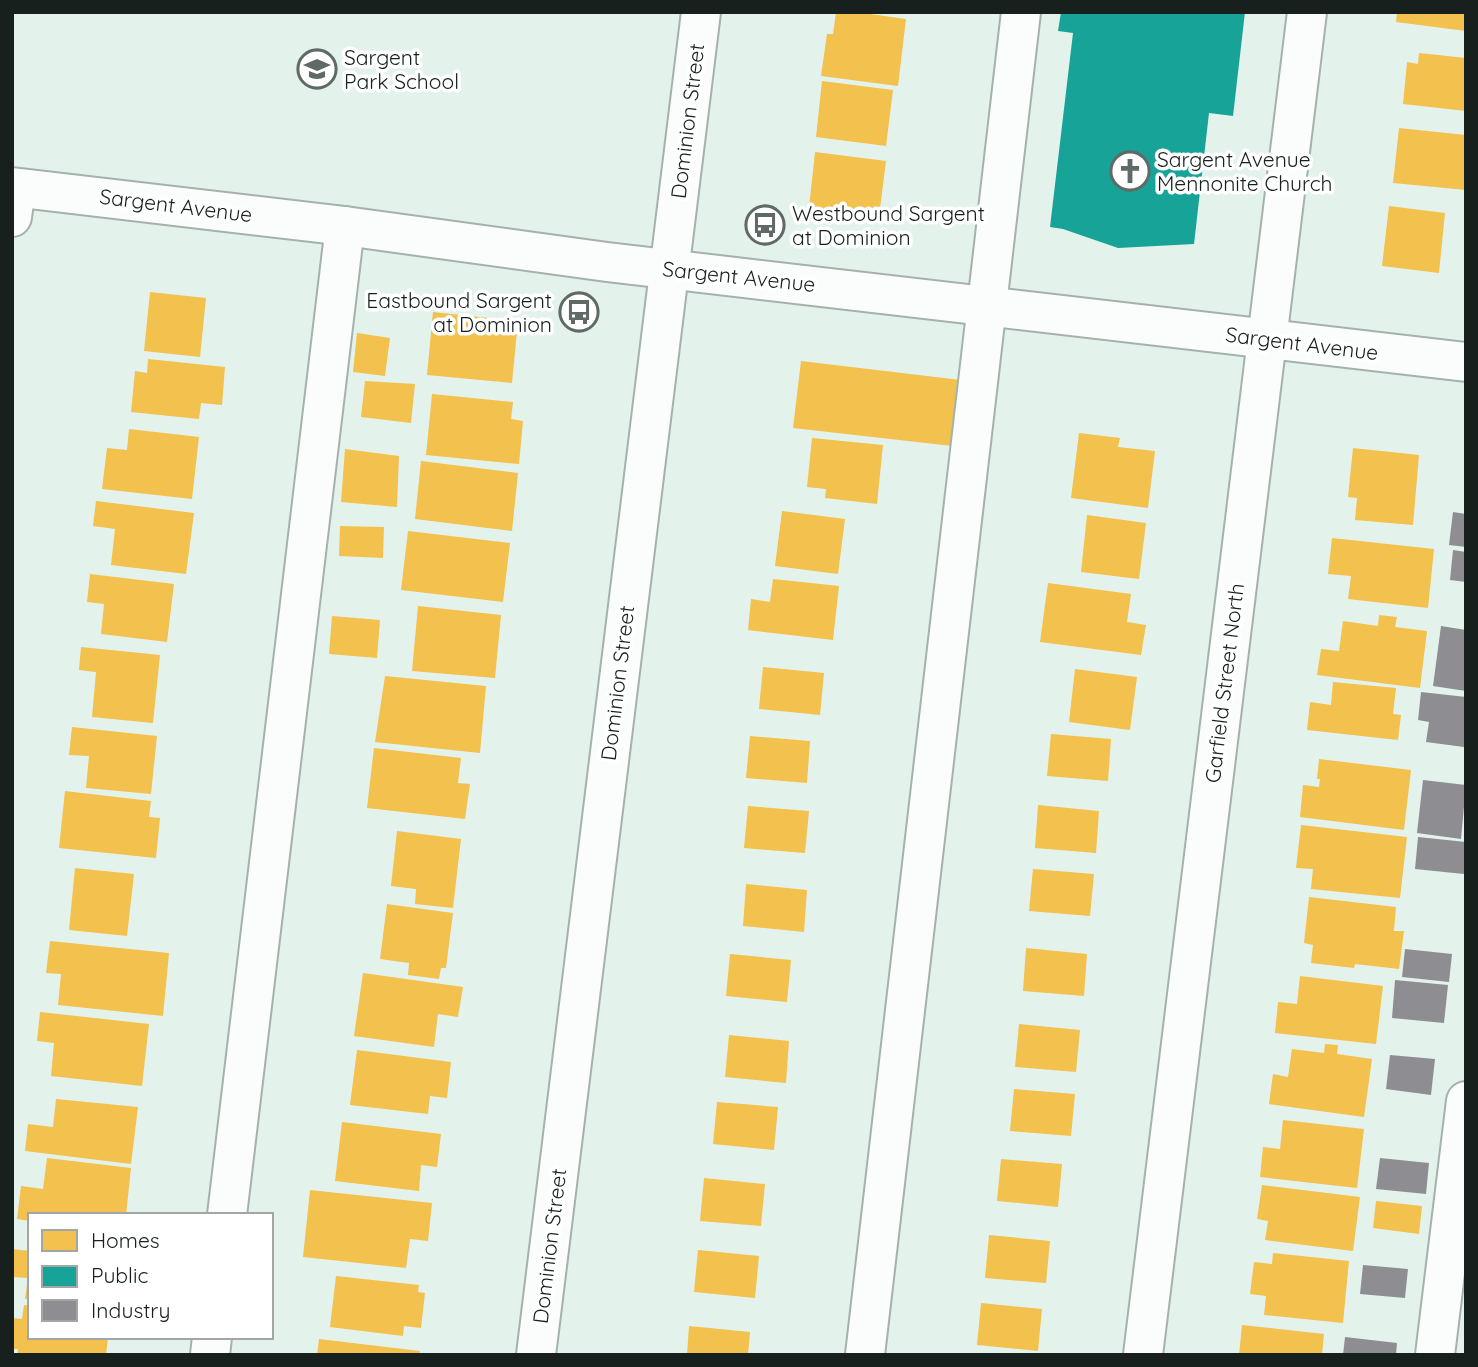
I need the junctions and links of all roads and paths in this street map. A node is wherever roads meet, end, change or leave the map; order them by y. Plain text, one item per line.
1 (701, 12) edge
2 (1021, 12) edge
3 (1307, 12) edge
4 (13, 197) edge
5 (345, 226) junction
6 (669, 268) junction
7 (986, 304) junction
8 (1266, 340) junction
9 (1466, 362) edge
10 (1466, 1101) edge
11 (227, 1213) edge
12 (536, 1355) edge
13 (865, 1355) edge
14 (1143, 1355) edge
15 (1435, 1355) edge

1 - 6 street, Dominion Street
2 - 7 street
3 - 8 street, Garfield Street North
4 - 5 street, Sargent Avenue
5 - 6 street, Sargent Avenue
5 - 11 street
6 - 7 street, Sargent Avenue
6 - 12 street, Dominion Street
7 - 8 street, Sargent Avenue
7 - 13 street
8 - 9 street, Sargent Avenue
8 - 14 street, Garfield Street North
10 - 15 street

